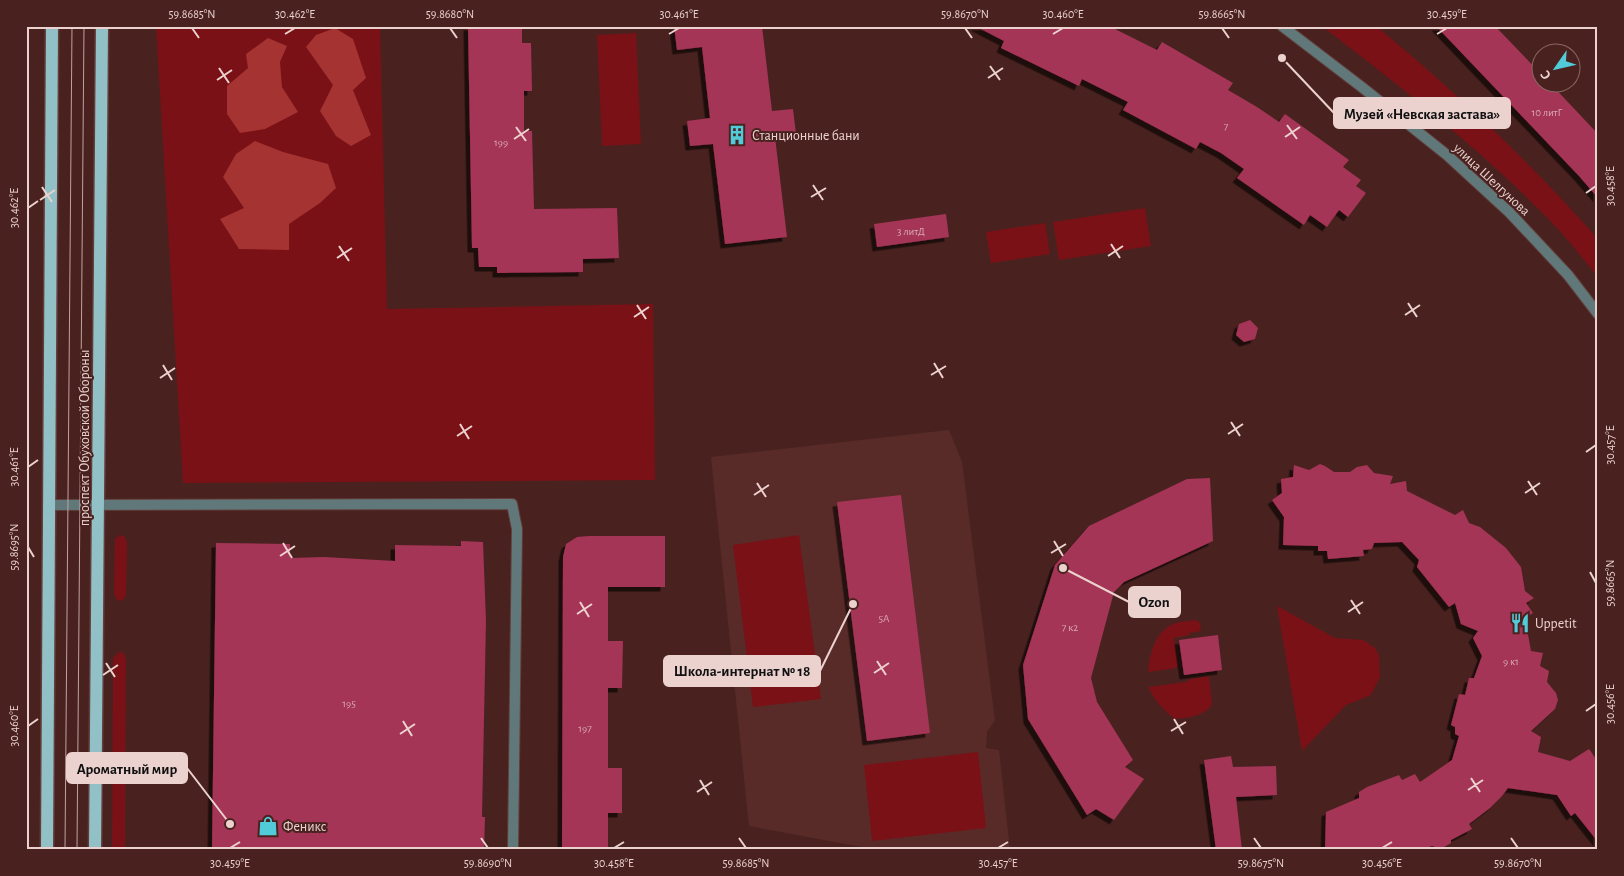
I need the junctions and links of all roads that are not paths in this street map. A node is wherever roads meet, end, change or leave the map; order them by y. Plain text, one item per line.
1 (52, 26) edge
2 (102, 26) edge
3 (1282, 26) edge
4 (1598, 314) edge
5 (49, 505) junction
6 (99, 506) junction
7 (47, 850) edge
8 (95, 850) edge
9 (514, 850) edge

1 - 5 main road
2 - 6 main road, проспект Обуховской Обороны
3 - 4 street, улица Шелгунова
5 - 6 street
5 - 7 main road
6 - 8 main road, проспект Обуховской Обороны
6 - 9 street

